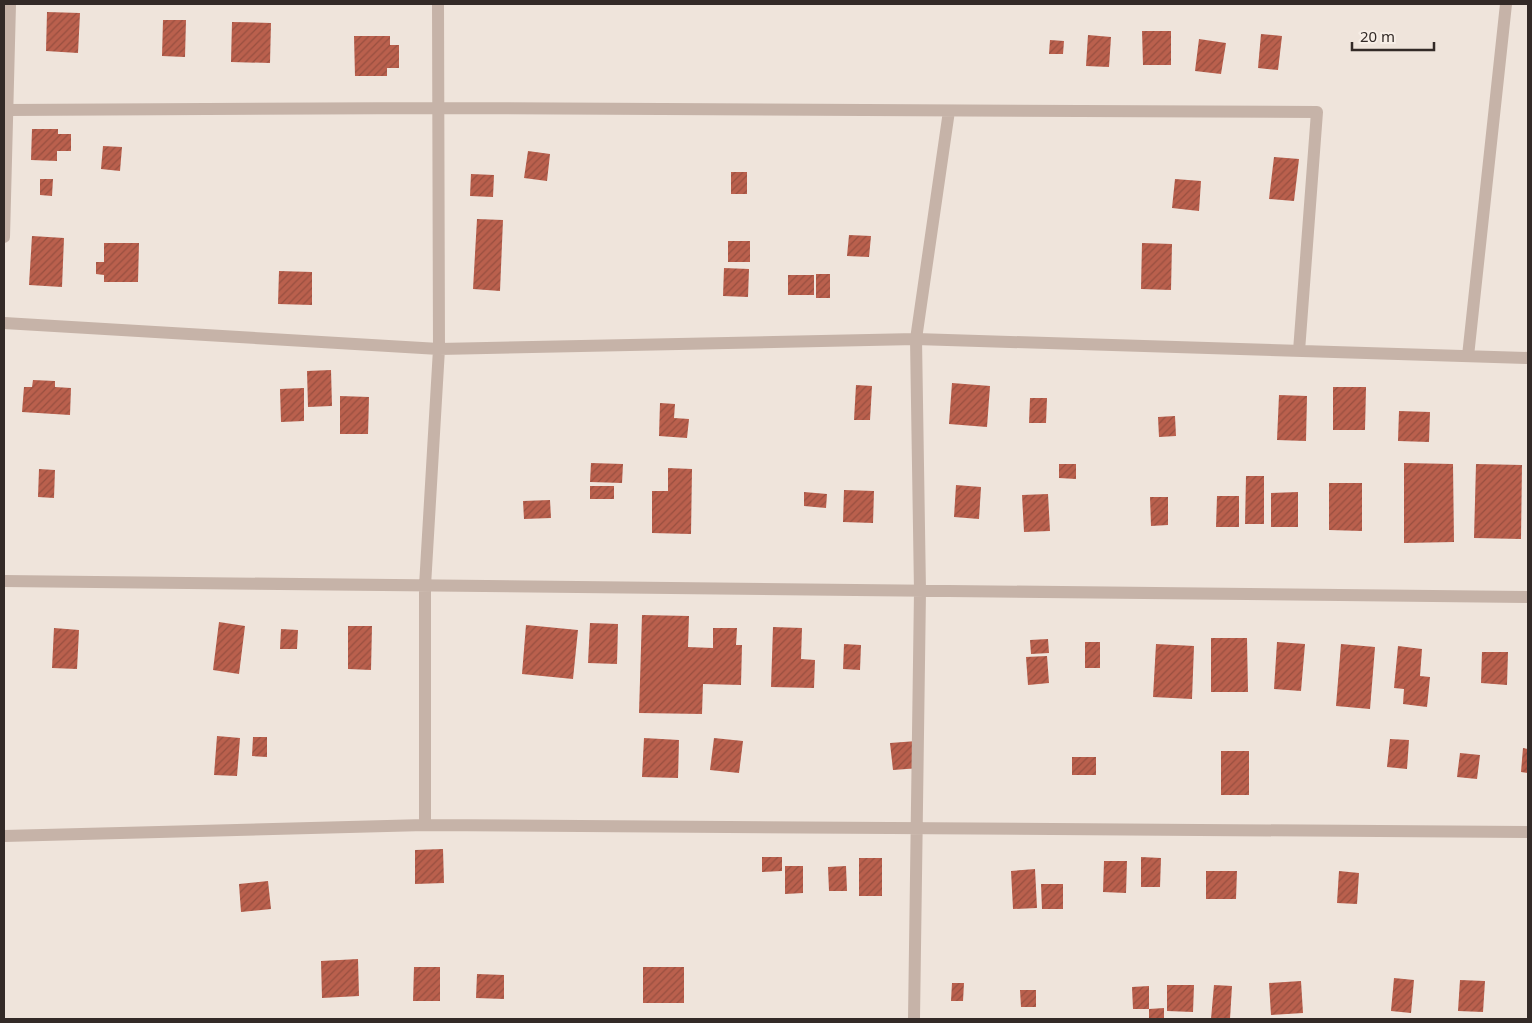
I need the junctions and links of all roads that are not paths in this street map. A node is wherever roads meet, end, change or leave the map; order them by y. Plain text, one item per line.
1 (10, 4) edge
2 (438, 4) edge
3 (1506, 4) edge
4 (438, 108) junction
5 (7, 110) junction
6 (949, 111) junction
7 (4, 237) edge
8 (4, 323) edge
9 (916, 338) junction
10 (439, 349) junction
11 (1299, 350) junction
12 (1468, 356) junction
13 (1528, 358) edge
14 (4, 581) edge
15 (425, 586) junction
16 (920, 591) junction
17 (1528, 597) edge
18 (425, 825) junction
19 (918, 828) junction
20 (1528, 832) edge
21 (4, 836) edge
22 (914, 1019) edge

1 - 5 street
2 - 4 street
3 - 12 street
4 - 5 street
4 - 6 street
4 - 10 street
5 - 7 street
6 - 9 street
6 - 11 street
8 - 10 street
9 - 10 street
9 - 11 street
9 - 16 street
10 - 15 street
11 - 12 street
12 - 13 street
14 - 15 street
15 - 16 street
15 - 18 street
16 - 17 street
16 - 19 street
18 - 19 street
18 - 21 street
19 - 20 street
19 - 22 street

